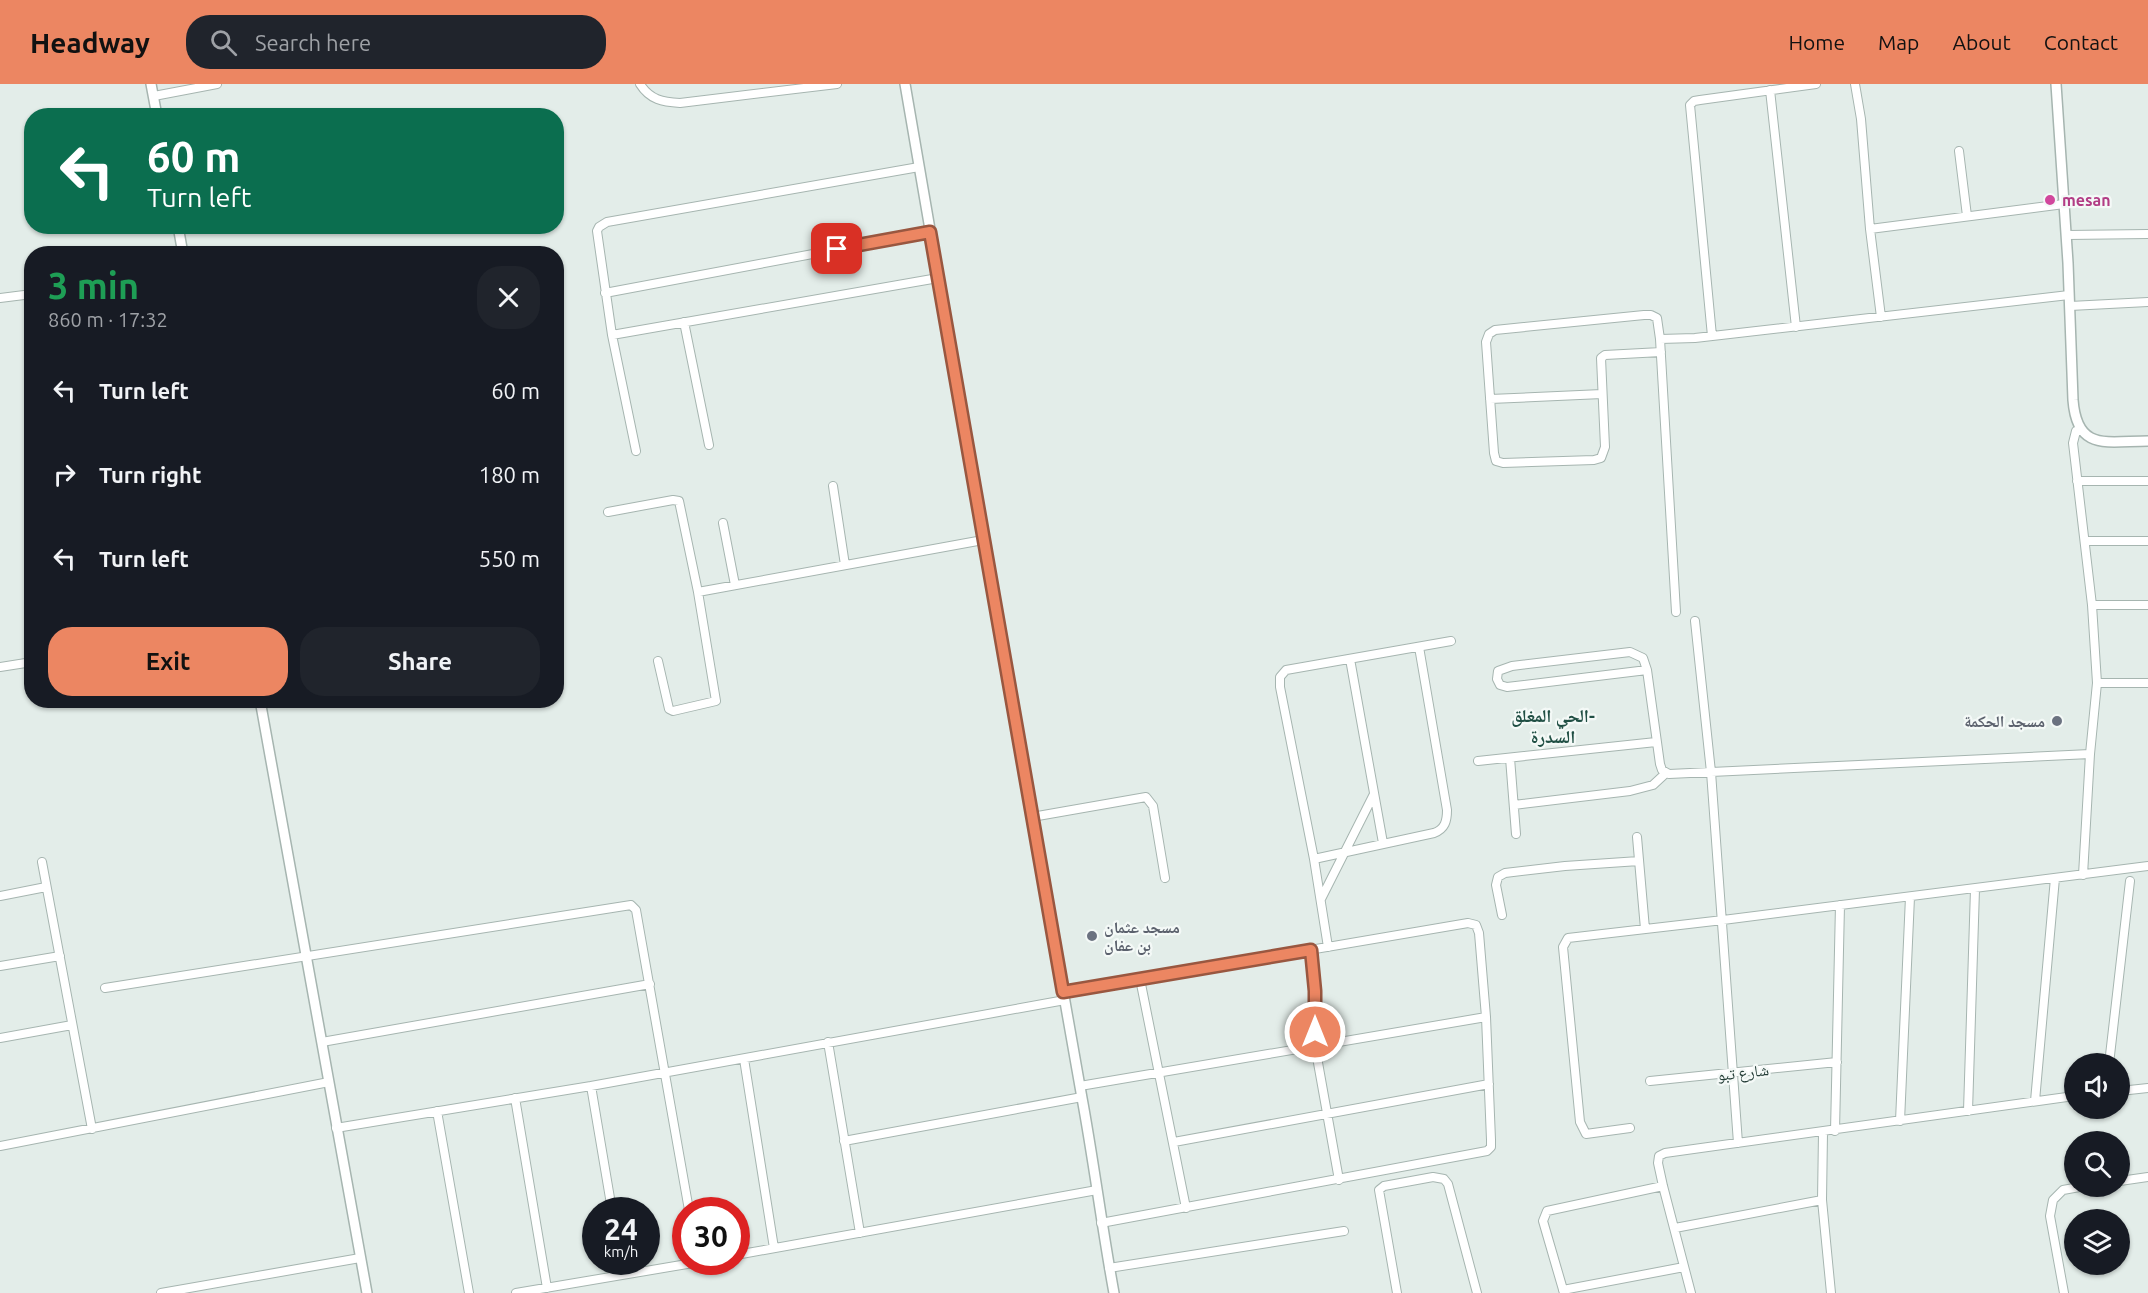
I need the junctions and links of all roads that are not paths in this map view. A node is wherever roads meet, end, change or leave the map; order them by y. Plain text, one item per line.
1 (151, 84) edge
2 (217, 84) edge
3 (640, 84) edge
4 (837, 84) edge
5 (905, 84) edge
6 (1816, 84) edge
7 (1855, 84) edge
8 (2056, 84) edge
9 (1770, 90) junction
10 (154, 96) junction
11 (156, 108) edge
12 (1959, 151) dead end
13 (919, 167) junction
14 (2064, 204) junction
15 (1967, 216) junction
16 (1870, 229) junction
17 (930, 232) junction
18 (2148, 234) edge
19 (2067, 236) junction
20 (938, 278) junction
21 (604, 293) junction
22 (24, 295) edge
23 (2069, 295) junction
24 (0, 298) edge
25 (2148, 302) edge
26 (2070, 306) junction
27 (1881, 317) junction
28 (684, 322) junction
29 (1796, 327) junction
30 (612, 335) junction
31 (1712, 336) junction
32 (1660, 339) junction
33 (1661, 352) junction
34 (1602, 394) junction
35 (1490, 399) junction
36 (2080, 431) junction
37 (2148, 441) edge
38 (709, 446) dead end
39 (636, 451) dead end
40 (2078, 481) junction
41 (2148, 481) edge
42 (833, 486) dead end
43 (608, 512) dead end
44 (723, 523) dead end
45 (983, 540) junction
46 (2148, 541) edge
47 (2085, 542) junction
48 (845, 565) junction
49 (735, 585) junction
50 (698, 592) junction
51 (2092, 605) junction
52 (2148, 605) edge
53 (1676, 612) dead end
54 (1695, 621) dead end
55 (1451, 641) dead end
56 (1419, 647) junction
57 (1350, 659) junction
58 (658, 661) dead end
59 (24, 663) edge
60 (0, 667) edge
61 (1647, 670) junction
62 (2097, 683) junction
63 (2148, 683) edge
64 (261, 708) edge
65 (1656, 742) junction
66 (2090, 754) junction
67 (1510, 758) junction
68 (1478, 761) dead end
69 (1711, 772) junction
70 (1666, 773) junction
71 (1374, 794) junction
72 (1514, 806) junction
73 (1032, 817) junction
74 (1516, 834) dead end
75 (1636, 837) dead end
76 (1383, 843) junction
77 (1345, 852) junction
78 (1314, 859) junction
79 (1639, 861) junction
80 (42, 862) dead end
81 (2148, 866) edge
82 (2083, 875) junction
83 (1166, 878) dead end
84 (2055, 878) junction
85 (2130, 881) dead end
86 (46, 887) junction
87 (1975, 889) junction
88 (0, 896) edge
89 (1910, 897) junction
90 (1321, 899) junction
91 (1839, 905) junction
92 (1502, 915) dead end
93 (1723, 920) junction
94 (1645, 929) junction
95 (1328, 947) junction
96 (1311, 950) junction
97 (60, 956) junction
98 (307, 957) junction
99 (0, 966) edge
100 (1140, 979) junction
101 (650, 984) junction
102 (105, 988) dead end
103 (1064, 996) junction
104 (1486, 1017) junction
105 (72, 1025) junction
106 (0, 1038) edge
107 (322, 1042) junction
108 (828, 1042) junction
109 (1315, 1046) junction
110 (2110, 1053) edge
111 (744, 1059) junction
112 (1837, 1062) junction
113 (664, 1073) junction
114 (1160, 1073) junction
115 (1734, 1073) junction
116 (1650, 1081) dead end
117 (329, 1082) junction
118 (1489, 1084) junction
119 (591, 1086) junction
120 (1080, 1086) junction
121 (2148, 1088) edge
122 (2130, 1090) edge
123 (1082, 1097) junction
124 (2064, 1097) edge
125 (515, 1098) junction
126 (2035, 1101) junction
127 (437, 1111) junction
128 (1968, 1111) junction
129 (1327, 1114) junction
130 (1900, 1121) junction
131 (336, 1128) junction
132 (1630, 1128) dead end
133 (92, 1129) junction
134 (1835, 1131) junction
135 (1823, 1132) junction
136 (844, 1141) junction
137 (1174, 1142) junction
138 (1738, 1143) junction
139 (0, 1146) edge
140 (2148, 1177) edge
141 (1339, 1180) junction
142 (2130, 1180) edge
143 (1663, 1186) junction
144 (1096, 1190) junction
145 (2064, 1190) edge
146 (610, 1197) edge
147 (686, 1197) edge
148 (1822, 1200) junction
149 (1186, 1208) junction
150 (1101, 1223) junction
151 (1675, 1228) junction
152 (1344, 1231) dead end
153 (860, 1233) junction
154 (774, 1248) junction
155 (750, 1252) edge
156 (360, 1258) junction
157 (1684, 1267) junction
158 (1109, 1268) junction
159 (618, 1275) edge
160 (547, 1288) junction
161 (1564, 1292) edge
162 (161, 1293) edge
163 (367, 1293) edge
164 (469, 1293) edge
165 (516, 1293) edge
166 (1114, 1293) edge
167 (1397, 1293) edge
168 (1477, 1293) edge
169 (1691, 1293) edge
170 (1831, 1293) edge
171 (2064, 1293) edge

1 - 10 street
2 - 10 street
3 - 4 street
5 - 13 street
6 - 9 street
7 - 16 street
8 - 14 street
9 - 29 street
9 - 31 street
10 - 11 street
12 - 15 street
13 - 17 street
13 - 21 street
14 - 15 street
14 - 19 street
15 - 16 street
16 - 27 street
17 - 20 street
17 - 21 street
18 - 19 street
19 - 23 street
20 - 28 street
20 - 45 street
21 - 30 street
22 - 24 street
23 - 26 street
23 - 27 street
25 - 26 street
26 - 36 street
27 - 29 street
28 - 30 street
28 - 38 street
29 - 31 street
30 - 39 street
31 - 32 street
32 - 33 street
32 - 35 street
33 - 34 street
33 - 53 street
34 - 35 street
34 - 35 street
36 - 37 street
36 - 40 street
40 - 41 street
40 - 47 street
42 - 48 street
43 - 50 street
44 - 49 street
45 - 48 street
45 - 73 street
46 - 47 street
47 - 51 street
48 - 49 street
49 - 50 street
50 - 58 street
51 - 52 street
51 - 62 street
54 - 69 street
55 - 56 street
56 - 57 street
56 - 76 street
57 - 71 street
57 - 78 street
59 - 60 street
61 - 61 street
61 - 65 street
62 - 63 street
62 - 66 street
64 - 98 street
65 - 67 street
65 - 70 street
66 - 69 street
66 - 82 street
67 - 68 street
67 - 72 street
69 - 70 street
69 - 93 street
70 - 72 street
71 - 76 street
71 - 77 street
72 - 74 street
73 - 83 street
73 - 103 street
75 - 79 street
76 - 77 street
77 - 78 street
77 - 90 street
78 - 90 street
79 - 92 street
79 - 94 street
80 - 86 street
81 - 82 street
82 - 84 street
84 - 87 street
84 - 126 street
85 - 110 street
86 - 88 street
86 - 97 street
87 - 89 street
87 - 128 street
89 - 91 street
89 - 130 street
90 - 95 street
91 - 93 street
91 - 112 street
93 - 94 street
93 - 115 street
94 - 132 street
95 - 96 street
95 - 104 street
96 - 100 street
96 - 109 street
97 - 99 street
97 - 105 street
98 - 101 street
98 - 102 street
98 - 107 street
100 - 103 street
100 - 114 street
101 - 107 street
101 - 113 street
103 - 108 street
103 - 120 street
104 - 109 street
104 - 118 street
105 - 106 street
105 - 133 street
107 - 117 street
108 - 111 street
108 - 136 street
109 - 114 street
109 - 129 street
111 - 113 street
111 - 154 street
112 - 115 street, شارع تبو
112 - 134 street
113 - 119 street
113 - 147 street
114 - 120 street
114 - 137 street
115 - 116 street, شارع تبو
115 - 138 street
117 - 131 street
117 - 133 street
118 - 129 street
118 - 141 street
119 - 125 street
119 - 146 street
120 - 123 street
121 - 122 street
123 - 136 street
123 - 144 street
124 - 126 street
125 - 127 street
125 - 160 street
126 - 128 street
127 - 131 street
127 - 164 street
128 - 130 street
129 - 137 street
129 - 141 street
130 - 134 street
131 - 156 street
133 - 139 street
134 - 135 street
135 - 138 street
135 - 148 street
136 - 153 street
137 - 149 street
138 - 143 street
140 - 142 street
141 - 149 street
143 - 151 street
143 - 161 street
144 - 150 street
144 - 153 street
145 - 171 street
148 - 151 street
148 - 170 street
149 - 150 street
150 - 158 street
151 - 157 street
152 - 158 street
153 - 154 street
154 - 155 street
156 - 162 street
156 - 163 street
157 - 161 street
157 - 169 street
158 - 166 street
159 - 160 street
160 - 165 street
167 - 168 street

